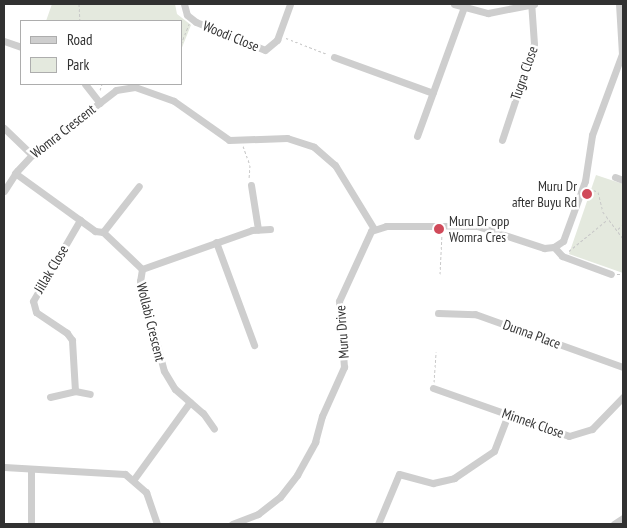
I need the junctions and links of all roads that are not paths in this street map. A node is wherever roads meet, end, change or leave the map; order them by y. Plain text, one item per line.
1 (184, 4) edge
2 (290, 4) edge
3 (454, 4) edge
4 (533, 4) edge
5 (618, 4) edge
6 (464, 7) junction
7 (4, 41) edge
8 (20, 47) edge
9 (623, 50) edge
10 (334, 57) road end
11 (86, 85) edge
12 (433, 93) junction
13 (100, 103) junction
14 (4, 128) edge
15 (417, 136) dead end
16 (502, 140) dead end
17 (32, 155) junction
18 (15, 173) junction
19 (615, 178) dead end
20 (623, 180) edge
21 (251, 185) road end
22 (139, 186) dead end
23 (4, 192) edge
24 (80, 220) junction
25 (258, 229) junction
26 (270, 229) dead end
27 (374, 229) junction
28 (103, 232) junction
29 (216, 242) junction
30 (554, 247) junction
31 (142, 269) junction
32 (611, 274) dead end
33 (438, 313) dead end
34 (254, 345) dead end
35 (623, 367) edge
36 (433, 388) road end
37 (76, 391) junction
38 (90, 394) dead end
39 (50, 397) dead end
40 (623, 397) edge
41 (190, 402) junction
42 (508, 415) junction
43 (214, 429) dead end
44 (4, 467) edge
45 (32, 471) junction
46 (134, 479) junction
47 (623, 518) edge
48 (31, 524) edge
49 (157, 524) edge
50 (232, 524) edge
51 (378, 524) edge
52 (614, 524) edge

1 - 2 street, Woodi Close
3 - 6 street
4 - 6 street
4 - 16 street, Tugra Close
5 - 9 street
6 - 12 street
7 - 8 street
9 - 30 street
10 - 12 street
11 - 13 street
12 - 15 street
13 - 17 street, Womra Crescent
13 - 27 street, Womra Crescent
14 - 17 street
17 - 18 street, Womra Crescent
18 - 23 street, Womra Crescent
18 - 24 street, Wollabi Crescent
19 - 20 street
21 - 25 street
22 - 28 street
24 - 28 street, Wollabi Crescent
24 - 37 street, Jillak Close
25 - 26 street
25 - 29 street
27 - 30 street
27 - 50 street, Muru Drive
28 - 31 street, Wollabi Crescent
29 - 31 street
29 - 34 street
30 - 32 street
31 - 41 street, Wollabi Crescent
33 - 35 street, Dunna Place
36 - 42 street, Minnek Close
37 - 38 street
37 - 39 street
40 - 42 street, Minnek Close
41 - 43 street, Wollabi Crescent
41 - 46 street
42 - 51 street
44 - 45 street
45 - 46 street
45 - 48 street
46 - 49 street
47 - 52 street

